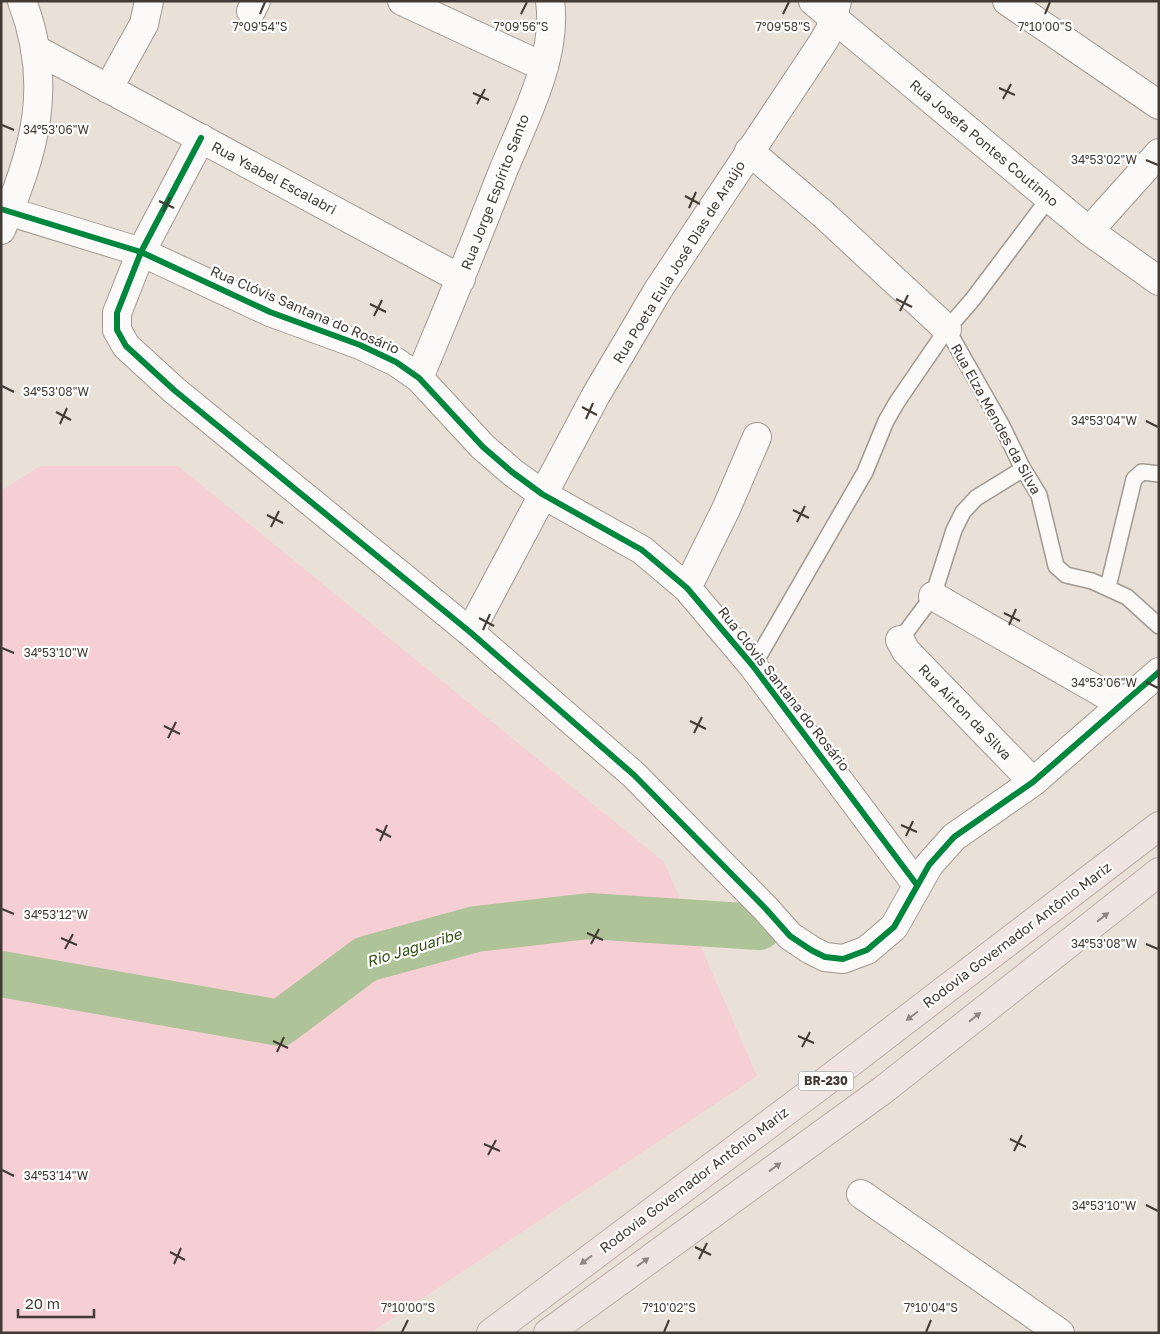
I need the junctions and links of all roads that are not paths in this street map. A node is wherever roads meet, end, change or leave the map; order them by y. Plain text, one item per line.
1 (22, 1) edge
2 (149, 1) edge
3 (402, 1) edge
4 (550, 1) edge
5 (1007, 1) edge
6 (828, 6) edge
7 (35, 49) junction
8 (544, 67) junction
9 (108, 89) junction
10 (1159, 105) edge
11 (201, 138) junction
12 (749, 151) junction
13 (1159, 153) edge
14 (1049, 198) junction
15 (4, 217) edge
16 (1089, 231) junction
17 (141, 252) junction
18 (461, 279) junction
19 (1159, 281) edge
20 (947, 329) junction
21 (419, 378) junction
22 (757, 437) dead end
23 (1023, 469) junction
24 (1159, 474) edge
25 (542, 494) junction
26 (1108, 587) junction
27 (687, 588) junction
28 (933, 596) junction
29 (1159, 626) edge
30 (470, 632) junction
31 (900, 640) joint
32 (753, 666) junction
33 (1159, 672) edge
34 (1122, 704) junction
35 (1033, 782) junction
36 (1159, 826) edge
37 (1159, 872) edge
38 (917, 885) junction
39 (861, 1194) dead end
40 (491, 1333) edge
41 (548, 1333) edge
42 (1060, 1333) edge

1 - 7 street
2 - 9 street
3 - 8 street
4 - 8 street, Rua Jorge Espírito Santo
5 - 10 street
6 - 12 street, Rua Poeta Eula José Dias de Araújo
6 - 14 street, Rua Josefa Pontes Coutinho
7 - 9 street, Rua Ysabel Escalabri
7 - 15 street
8 - 18 street, Rua Jorge Espírito Santo
9 - 11 street, Rua Ysabel Escalabri
11 - 17 street
11 - 18 street, Rua Ysabel Escalabri
12 - 20 street
12 - 25 street, Rua Poeta Eula José Dias de Araújo
13 - 16 street
14 - 16 street, Rua Josefa Pontes Coutinho
14 - 20 lane
15 - 17 street, Rua Clóvis Santana do Rosário
16 - 19 street, Rua Josefa Pontes Coutinho
17 - 21 street, Rua Clóvis Santana do Rosário
17 - 30 street
18 - 21 street, Rua Jorge Espírito Santo
20 - 23 lane, Rua Elza Mendes da Silva
20 - 32 lane
21 - 25 street, Rua Clóvis Santana do Rosário
22 - 27 street
23 - 26 lane, Rua Elza Mendes da Silva
23 - 28 lane
24 - 26 lane
25 - 27 street, Rua Clóvis Santana do Rosário
25 - 30 street, Rua Poeta Eula José Dias de Araújo
26 - 29 lane, Rua Elza Mendes da Silva
27 - 32 street, Rua Clóvis Santana do Rosário
28 - 31 lane
28 - 34 street
30 - 38 street
31 - 35 street, Rua Airton da Silva
32 - 38 street, Rua Clóvis Santana do Rosário
33 - 34 street
34 - 35 street
35 - 38 street
36 -> 40 highway, Rodovia Governador Antônio Mariz / BR-230
41 -> 37 highway, BR-230
39 - 42 street

